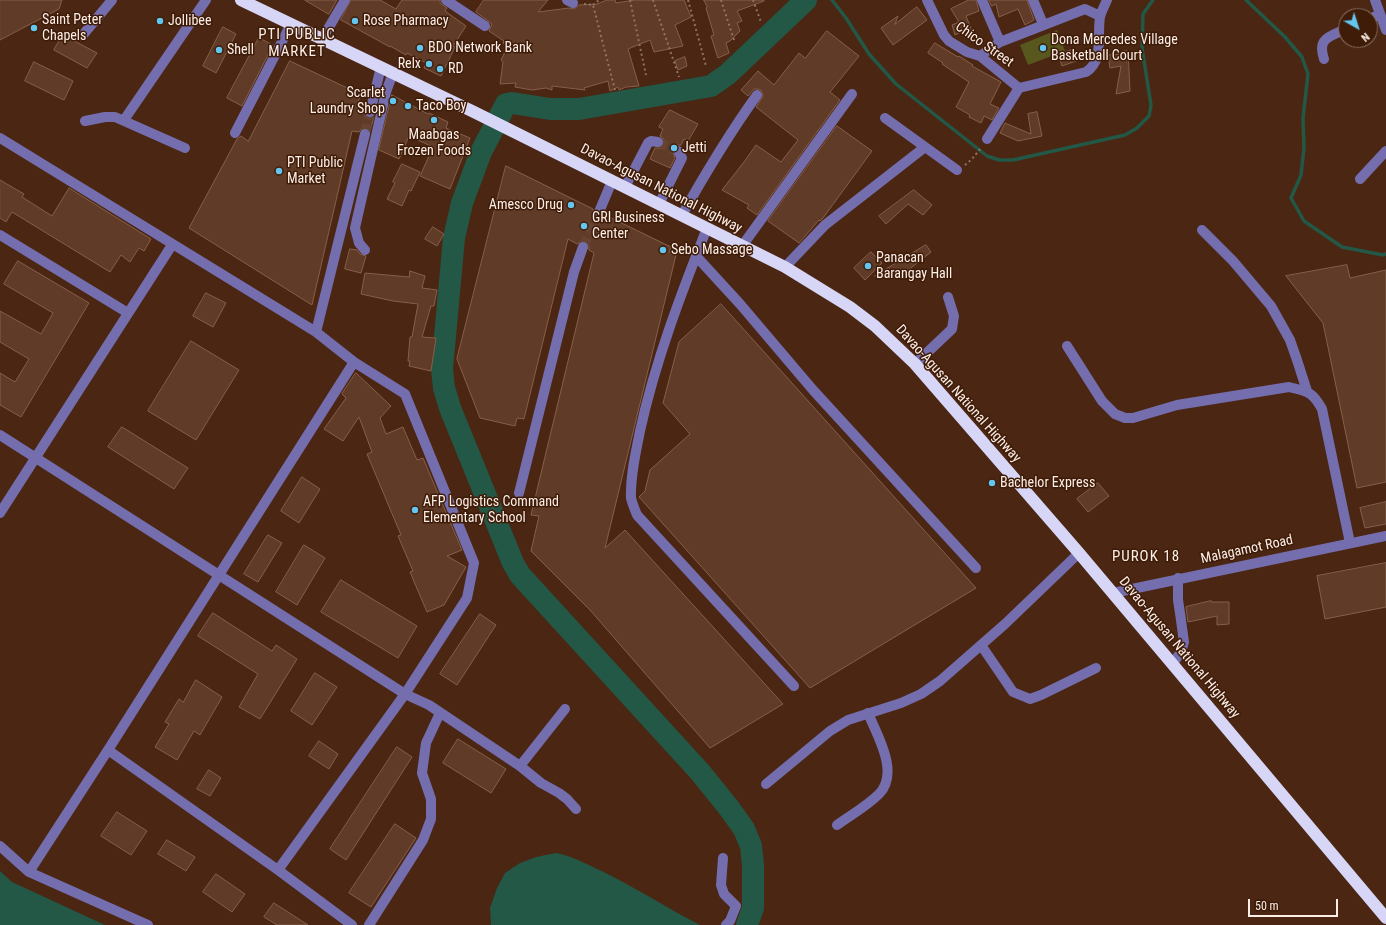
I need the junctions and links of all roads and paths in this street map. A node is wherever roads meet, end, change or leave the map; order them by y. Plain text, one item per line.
1 (112, 0) edge
2 (206, 0) edge
3 (241, 0) edge
4 (346, 0) edge
5 (446, 0) edge
6 (599, 0) edge
7 (630, 0) edge
8 (652, 0) edge
9 (688, 0) edge
10 (721, 0) edge
11 (753, 0) edge
12 (927, 0) edge
13 (982, 0) edge
14 (1033, 0) edge
15 (1107, 0) edge
16 (1376, 0) edge
17 (570, 2) edge
18 (1083, 4) edge
19 (593, 5) junction
20 (1380, 14) joint
21 (1100, 16) junction
22 (761, 22) dead end
23 (292, 24) junction
24 (1043, 24) junction
25 (485, 26) dead end
26 (1386, 30) edge
27 (1338, 33) edge
28 (82, 36) dead end
29 (322, 39) junction
30 (734, 40) dead end
31 (1000, 42) junction
32 (980, 56) junction
33 (1324, 59) dead end
34 (706, 66) dead end
35 (381, 67) junction
36 (393, 73) junction
37 (646, 75) dead end
38 (679, 77) dead end
39 (1019, 88) junction
40 (615, 90) dead end
41 (852, 94) dead end
42 (756, 95) dead end
43 (370, 112) tunnel mouth
44 (885, 118) dead end
45 (124, 120) junction
46 (85, 121) dead end
47 (234, 133) dead end
48 (364, 134) tunnel mouth
49 (0, 138) edge
50 (987, 139) dead end
51 (658, 142) dead end
52 (925, 147) junction
53 (185, 148) dead end
54 (678, 151) dead end
55 (1386, 151) edge
56 (977, 153) dead end
57 (957, 170) joint
58 (1360, 179) dead end
59 (612, 181) junction
60 (625, 187) junction
61 (660, 204) junction
62 (598, 212) tunnel mouth
63 (682, 216) junction
64 (707, 228) junction
65 (1202, 230) dead end
66 (0, 235) edge
67 (172, 245) junction
68 (742, 246) junction
69 (583, 247) tunnel mouth
70 (365, 250) dead end
71 (696, 256) junction
72 (785, 267) junction
73 (948, 297) dead end
74 (128, 313) junction
75 (316, 332) junction
76 (1067, 346) dead end
77 (354, 362) junction
78 (915, 364) junction
79 (1307, 391) junction
80 (0, 435) edge
81 (36, 458) junction
82 (518, 493) dead end
83 (0, 513) edge
84 (1386, 536) edge
85 (1350, 543) junction
86 (1079, 553) junction
87 (976, 568) dead end
88 (220, 576) junction
89 (1178, 578) junction
90 (1113, 592) junction
91 (981, 645) junction
92 (1173, 663) junction
93 (1096, 668) dead end
94 (794, 686) dead end
95 (405, 694) junction
96 (565, 709) dead end
97 (440, 712) junction
98 (868, 713) junction
99 (108, 750) junction
100 (520, 766) junction
101 (766, 784) dead end
102 (576, 809) dead end
103 (837, 825) dead end
104 (0, 846) edge
105 (723, 858) dead end
106 (278, 870) junction
107 (28, 872) junction
108 (1386, 918) edge
109 (148, 925) edge
110 (352, 925) edge
111 (369, 925) edge
112 (726, 925) edge

1 - 28 street
2 - 45 street
3 - 23 highway, Davao-Agusan National Highway
4 - 29 street
5 - 25 street
6 - 19 path
7 - 37 path
8 - 38 path
9 - 34 path
10 - 30 path
11 - 22 path
12 - 32 street, Chico Street
13 - 31 street
14 - 24 street
15 - 21 street
16 - 20 street
17 - 19 path
18 - 21 street
18 - 24 street
19 - 40 path
20 - 26 street
21 - 39 street
23 - 29 highway, Davao-Agusan National Highway
23 - 47 street
24 - 31 street
27 - 33 street
29 - 35 highway, Davao-Agusan National Highway
31 - 32 street
32 - 39 street, Chico Street
35 - 36 highway, Davao-Agusan National Highway
35 - 43 street
36 - 59 highway, Davao-Agusan National Highway
36 - 70 street
39 - 50 street
41 - 68 street
42 - 63 street
44 - 52 street
45 - 46 street
45 - 53 street
48 - 75 street
49 - 67 street
51 - 60 street
52 - 57 street
52 - 72 street
54 - 61 street
55 - 58 street
56 - 57 path
59 - 60 highway, Davao-Agusan National Highway
59 - 62 street
60 - 61 highway, Davao-Agusan National Highway
61 - 63 highway, Davao-Agusan National Highway
63 - 64 highway, Davao-Agusan National Highway
64 - 68 highway, Davao-Agusan National Highway
64 - 71 street
65 - 79 street
66 - 74 street
67 - 74 street
67 - 75 street
68 - 72 highway, Davao-Agusan National Highway
69 - 82 street
71 - 87 street
71 - 94 street
72 - 78 highway, Davao-Agusan National Highway
73 - 78 street
74 - 81 street
75 - 77 street
76 - 79 street
77 - 88 street
77 - 95 street
78 - 86 highway, Davao-Agusan National Highway
79 - 85 street
80 - 81 street
81 - 83 street
81 - 88 street
84 - 85 street, Malagamot Road
85 - 89 street, Malagamot Road
86 - 90 highway, Davao-Agusan National Highway
86 - 91 street
88 - 95 street
88 - 99 street
89 - 90 street, Malagamot Road
89 - 92 street
90 - 92 highway, Davao-Agusan National Highway
91 - 93 street
91 - 98 street
92 - 108 highway, Davao-Agusan National Highway
95 - 97 street
95 - 106 street
96 - 100 street
97 - 100 street
97 - 111 street
98 - 101 street
98 - 103 street
99 - 106 street
99 - 107 street
100 - 102 street
104 - 107 street
105 - 112 street
106 - 110 street
107 - 109 street

